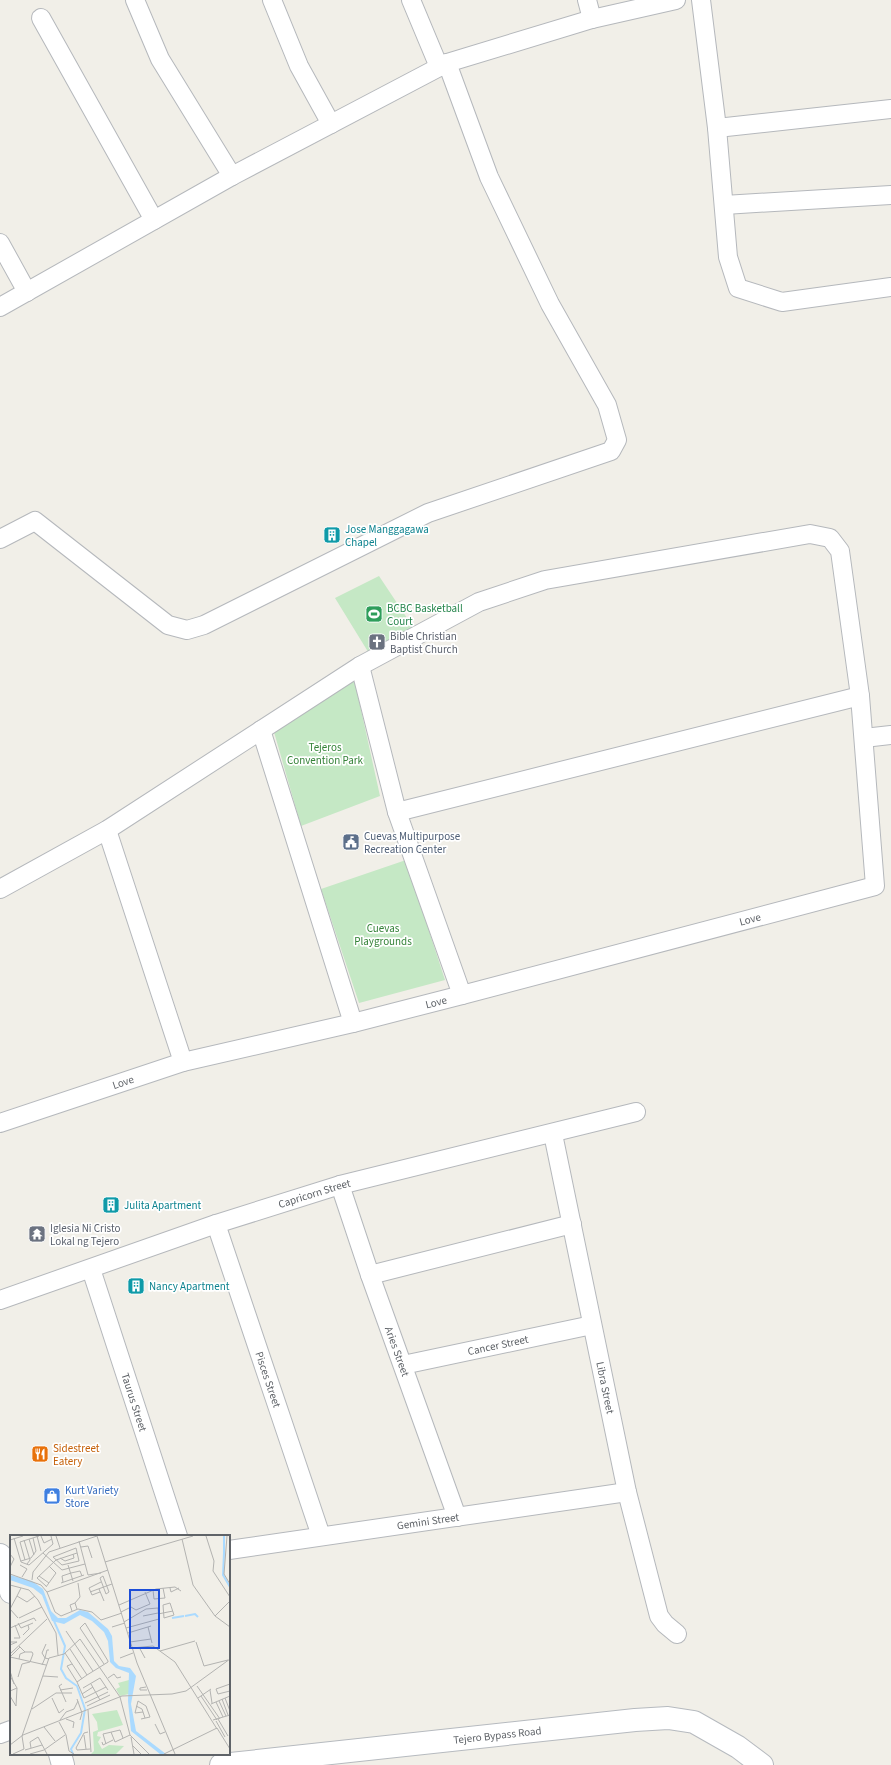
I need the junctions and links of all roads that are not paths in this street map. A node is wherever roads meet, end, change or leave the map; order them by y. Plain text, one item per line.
1 (135, 0) edge
2 (272, 0) edge
3 (411, 0) edge
4 (588, 0) edge
5 (676, 0) edge
6 (701, 0) edge
7 (41, 18) dead end
8 (592, 19) junction
9 (443, 65) junction
10 (891, 109) edge
11 (331, 124) junction
12 (716, 128) junction
13 (232, 176) junction
14 (891, 195) edge
15 (724, 205) junction
16 (154, 220) junction
17 (0, 243) edge
18 (891, 287) edge
19 (27, 292) junction
20 (0, 306) edge
21 (0, 539) edge
22 (360, 666) junction
23 (860, 696) junction
24 (261, 730) junction
25 (891, 735) edge
26 (864, 738) junction
27 (396, 812) junction
28 (107, 830) junction
29 (0, 889) edge
30 (462, 995) junction
31 (353, 1023) junction
32 (183, 1062) junction
33 (636, 1112) dead end
34 (0, 1124) edge
35 (553, 1134) junction
36 (340, 1185) junction
37 (216, 1224) junction
38 (572, 1224) junction
39 (91, 1269) junction
40 (370, 1275) junction
41 (0, 1300) edge
42 (592, 1325) junction
43 (403, 1364) junction
44 (627, 1492) junction
45 (457, 1517) junction
46 (178, 1535) edge
47 (321, 1536) junction
48 (230, 1550) edge
49 (0, 1555) edge
50 (10, 1589) edge
51 (677, 1634) dead end
52 (10, 1730) edge
53 (0, 1734) edge
54 (60, 1755) edge
55 (273, 1762) edge
56 (63, 1765) edge
57 (221, 1765) edge
58 (762, 1765) edge

1 - 13 street
2 - 11 street
3 - 9 street
4 - 8 street
5 - 8 street
6 - 12 street
7 - 16 street
8 - 9 street
9 - 11 street
9 - 21 street
10 - 12 street
11 - 13 street
12 - 15 street
13 - 16 street
14 - 15 street
15 - 18 street
16 - 19 street
17 - 19 street
19 - 20 street
22 - 23 street
22 - 24 street
22 - 27 street
23 - 26 street
23 - 27 street
24 - 28 street
24 - 31 street
25 - 26 street
26 - 30 street, Love
27 - 30 street
28 - 29 street
28 - 32 street
30 - 31 street, Love
31 - 32 street, Love
32 - 34 street, Love
33 - 35 street, Capricorn Street
35 - 36 street, Capricorn Street
35 - 38 street, Libra Street
36 - 37 street, Capricorn Street
36 - 40 street, Aries Street
37 - 39 street, Capricorn Street
37 - 47 street, Pisces Street
38 - 40 street
38 - 42 street, Libra Street
39 - 41 street, Capricorn Street
39 - 46 street, Taurus Street
40 - 43 street, Aries Street
42 - 43 street, Cancer Street
42 - 44 street, Libra Street
43 - 45 street, Aries Street
44 - 45 street, Gemini Street
44 - 51 street, Libra Street
45 - 47 street, Gemini Street
47 - 48 street, Gemini Street
49 - 50 street
52 - 53 street
54 - 56 street
55 - 57 street, Tejero Bypass Road
55 - 58 street, Tejero Bypass Road

